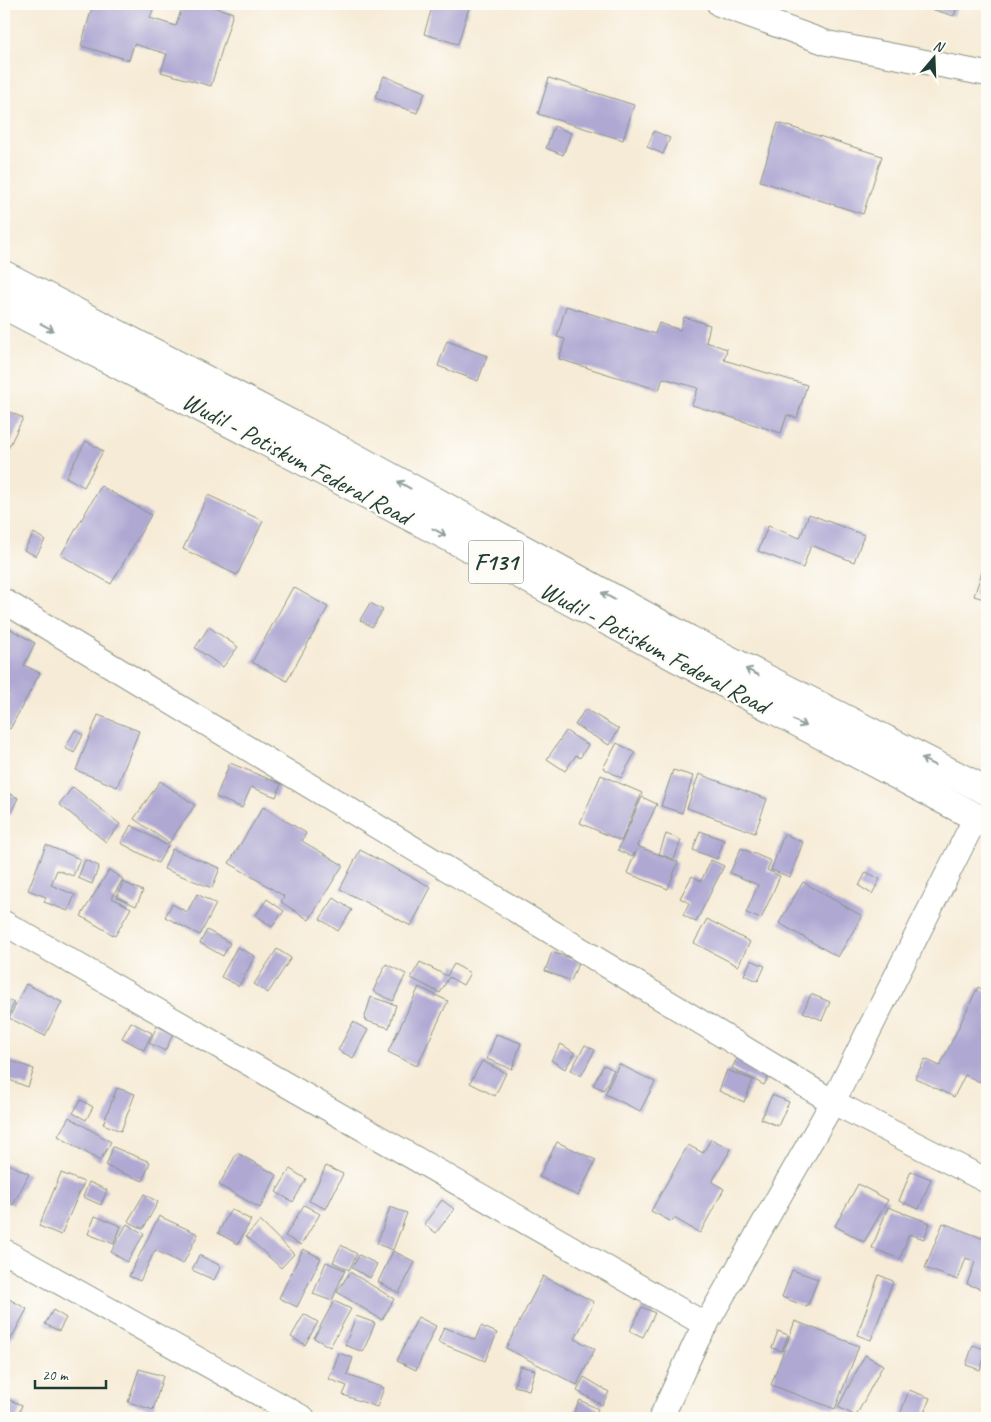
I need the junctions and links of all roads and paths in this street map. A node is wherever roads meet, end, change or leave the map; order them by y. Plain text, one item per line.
1 (719, 4) edge
2 (987, 74) edge
3 (4, 276) edge
4 (4, 305) edge
5 (4, 601) edge
6 (953, 774) junction
7 (987, 791) edge
8 (940, 798) junction
9 (982, 820) edge
10 (4, 923) edge
11 (833, 1102) junction
12 (987, 1181) edge
13 (4, 1251) edge
14 (706, 1325) junction
15 (302, 1418) edge
16 (661, 1418) edge

1 - 2 street
6 -> 3 main road, Wudil - Potiskum Federal Road / F131
4 -> 8 main road, Wudil - Potiskum Federal Road / F131
5 - 11 street
6 - 7 main road, Wudil - Potiskum Federal Road / F131
6 - 8 main road
8 - 9 main road, Wudil - Potiskum Federal Road / F131
9 - 11 street
10 - 14 street
11 - 12 street
11 - 14 street
13 - 15 street
14 - 16 street

